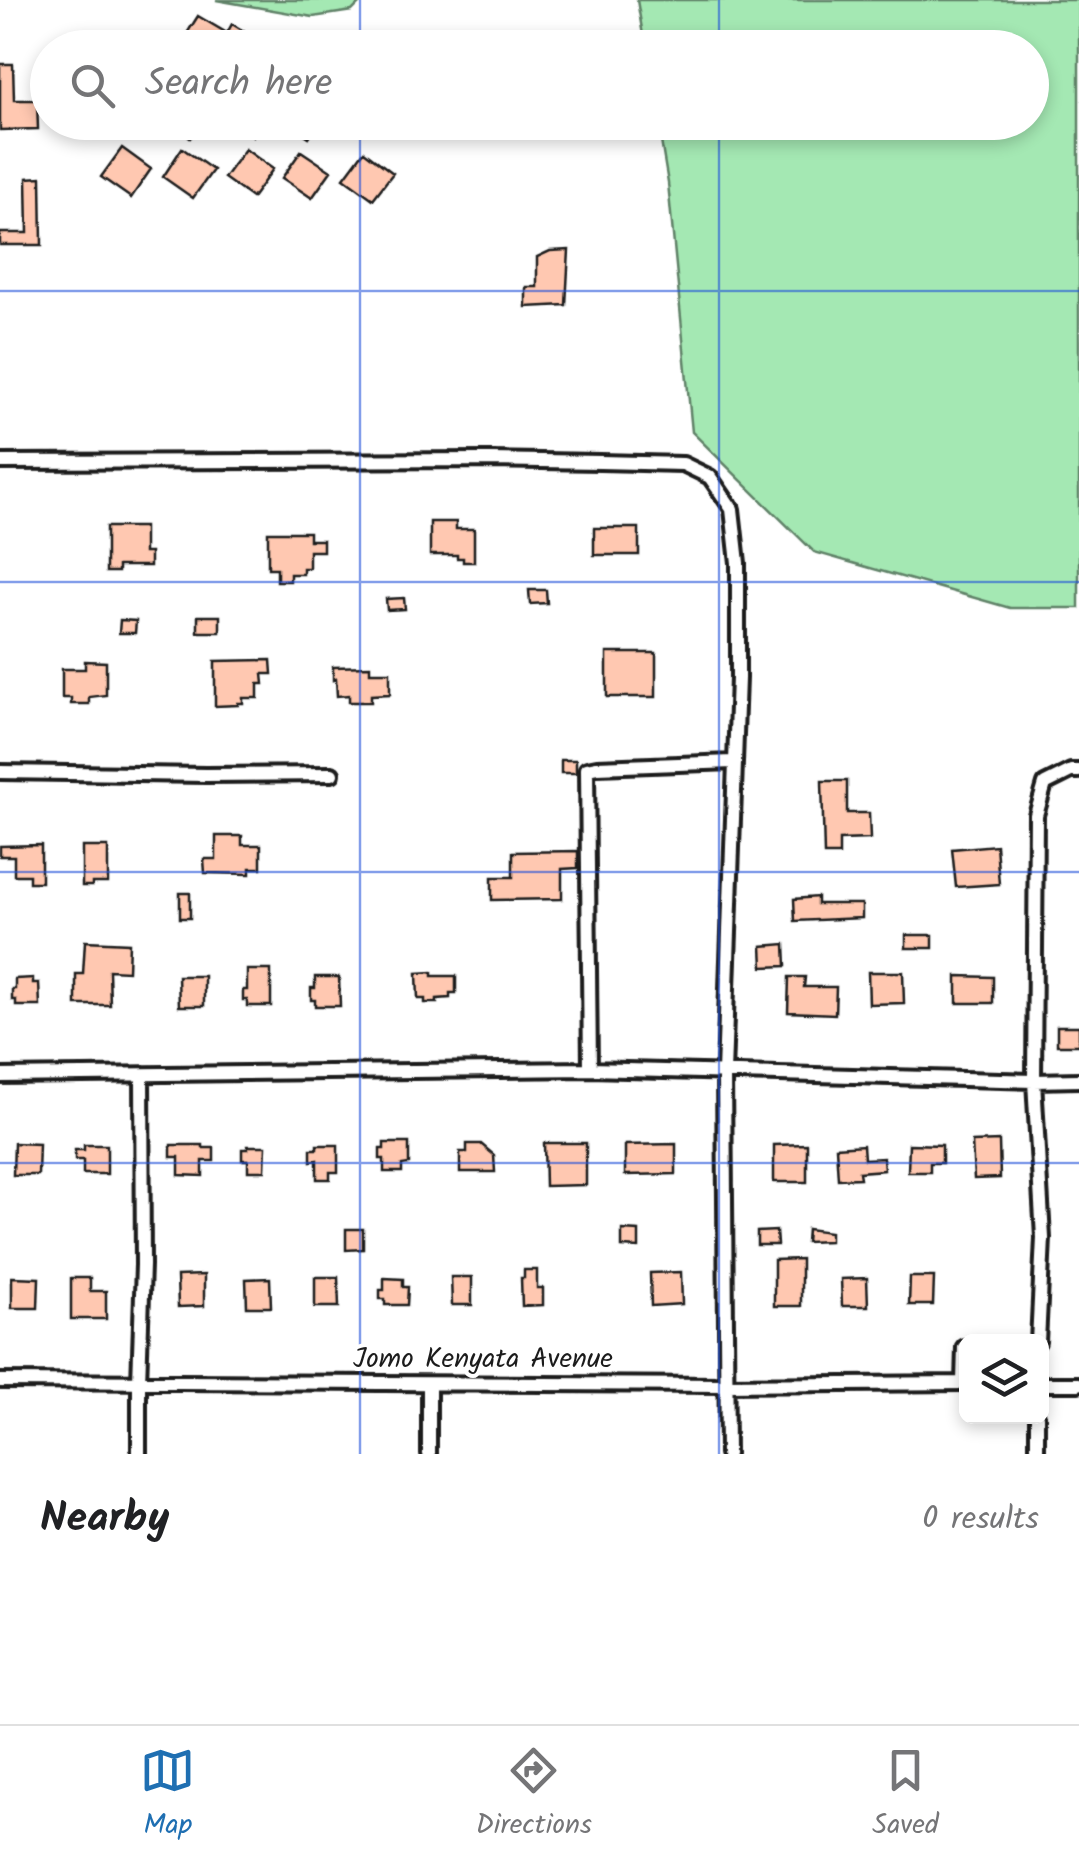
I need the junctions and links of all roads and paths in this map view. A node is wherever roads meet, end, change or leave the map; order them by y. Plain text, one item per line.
1 (0, 462) edge
2 (733, 762) junction
3 (1079, 771) edge
4 (0, 772) edge
5 (332, 774) dead end
6 (590, 1069) junction
7 (724, 1073) junction
8 (142, 1074) junction
9 (0, 1076) edge
10 (1079, 1080) edge
11 (1034, 1081) junction
12 (1038, 1334) edge
13 (0, 1381) edge
14 (138, 1382) junction
15 (959, 1383) edge
16 (429, 1384) junction
17 (1049, 1384) edge
18 (1079, 1384) edge
19 (727, 1385) junction
20 (1037, 1424) edge
21 (140, 1454) edge
22 (429, 1454) edge
23 (727, 1454) edge
24 (1037, 1454) edge

1 - 2 street
2 - 6 street
2 - 7 street
3 - 11 street
4 - 5 street
6 - 7 street
6 - 8 street
7 - 11 street
7 - 19 street
8 - 9 street
8 - 14 street
10 - 11 street
11 - 12 street
13 - 14 street, Jomo Kenyata Avenue
14 - 16 street, Jomo Kenyata Avenue
14 - 21 street
15 - 19 street, Jomo Kenyata Avenue
16 - 19 street, Jomo Kenyata Avenue
16 - 22 street
17 - 18 street
19 - 23 street
20 - 24 street

